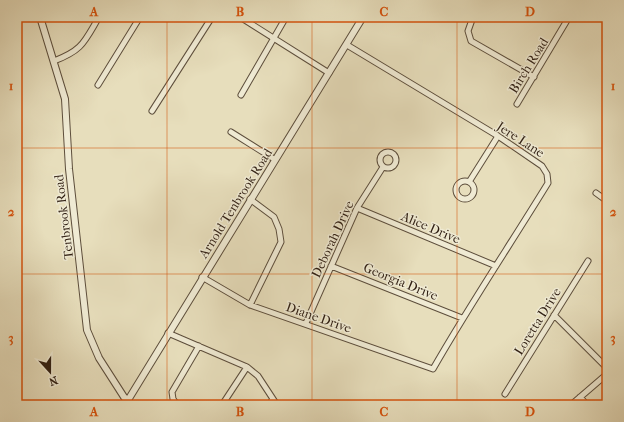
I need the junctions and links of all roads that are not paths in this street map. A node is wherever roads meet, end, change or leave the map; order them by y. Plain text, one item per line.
1 (99, 17) edge
2 (140, 17) edge
3 (212, 17) edge
4 (240, 17) edge
5 (286, 17) edge
6 (363, 17) edge
7 (473, 17) edge
8 (570, 17) edge
9 (39, 18) edge
10 (274, 38) junction
11 (346, 45) junction
12 (54, 61) junction
13 (329, 73) junction
14 (534, 77) junction
15 (98, 84) dead end
16 (241, 95) dead end
17 (517, 104) dead end
18 (152, 111) dead end
19 (231, 132) dead end
20 (498, 136) junction
21 (274, 159) junction
22 (383, 166) dead end
23 (469, 182) dead end
24 (596, 194) dead end
25 (250, 200) junction
26 (607, 201) edge
27 (357, 208) junction
28 (588, 260) dead end
29 (331, 266) junction
30 (496, 266) junction
31 (202, 277) junction
32 (250, 305) junction
33 (554, 315) junction
34 (462, 318) junction
35 (306, 323) junction
36 (168, 332) junction
37 (199, 346) junction
38 (248, 367) junction
39 (432, 368) joint
40 (607, 368) edge
41 (607, 374) edge
42 (118, 388) junction
43 (135, 388) junction
44 (505, 394) dead end
45 (580, 397) junction
46 (273, 399) junction
47 (128, 404) edge
48 (177, 405) edge
49 (222, 405) edge
50 (269, 405) edge
51 (277, 405) edge
52 (571, 405) edge
53 (587, 405) edge

1 - 12 street
2 - 15 street
3 - 18 street
4 - 10 street
5 - 10 street
6 - 11 street, Arnold Tenbrook Road
7 - 14 street
8 - 14 street, Birch Road
9 - 12 street, Tenbrook Road
10 - 13 street
10 - 16 street
11 - 13 street, Arnold Tenbrook Road
11 - 20 street, Jere Lane
12 - 42 street, Tenbrook Road
13 - 21 street, Arnold Tenbrook Road
14 - 17 street, Birch Road
19 - 21 street
20 - 23 street
20 - 30 street, Jere Lane
21 - 25 street, Arnold Tenbrook Road
22 - 27 street, Deborah Drive
24 - 26 street
25 - 31 street, Arnold Tenbrook Road
25 - 32 street
27 - 29 street, Deborah Drive
27 - 30 street, Alice Drive
28 - 33 street, Loretta Drive
29 - 34 street, Georgia Drive
29 - 35 street, Deborah Drive
30 - 34 street, Jere Lane
31 - 32 street, Diane Drive
31 - 36 street, Arnold Tenbrook Road
32 - 35 street, Diane Drive
33 - 40 street
33 - 44 street, Loretta Drive
34 - 39 street, Jere Lane
35 - 39 street, Diane Drive
36 - 37 street
36 - 43 street, Arnold Tenbrook Road
37 - 38 street
37 - 48 street
38 - 46 street
38 - 49 street
41 - 45 street
42 - 43 street
42 - 47 street, Tenbrook Road
43 - 47 street, Arnold Tenbrook Road
45 - 52 street
45 - 53 street
46 - 50 street
46 - 51 street

